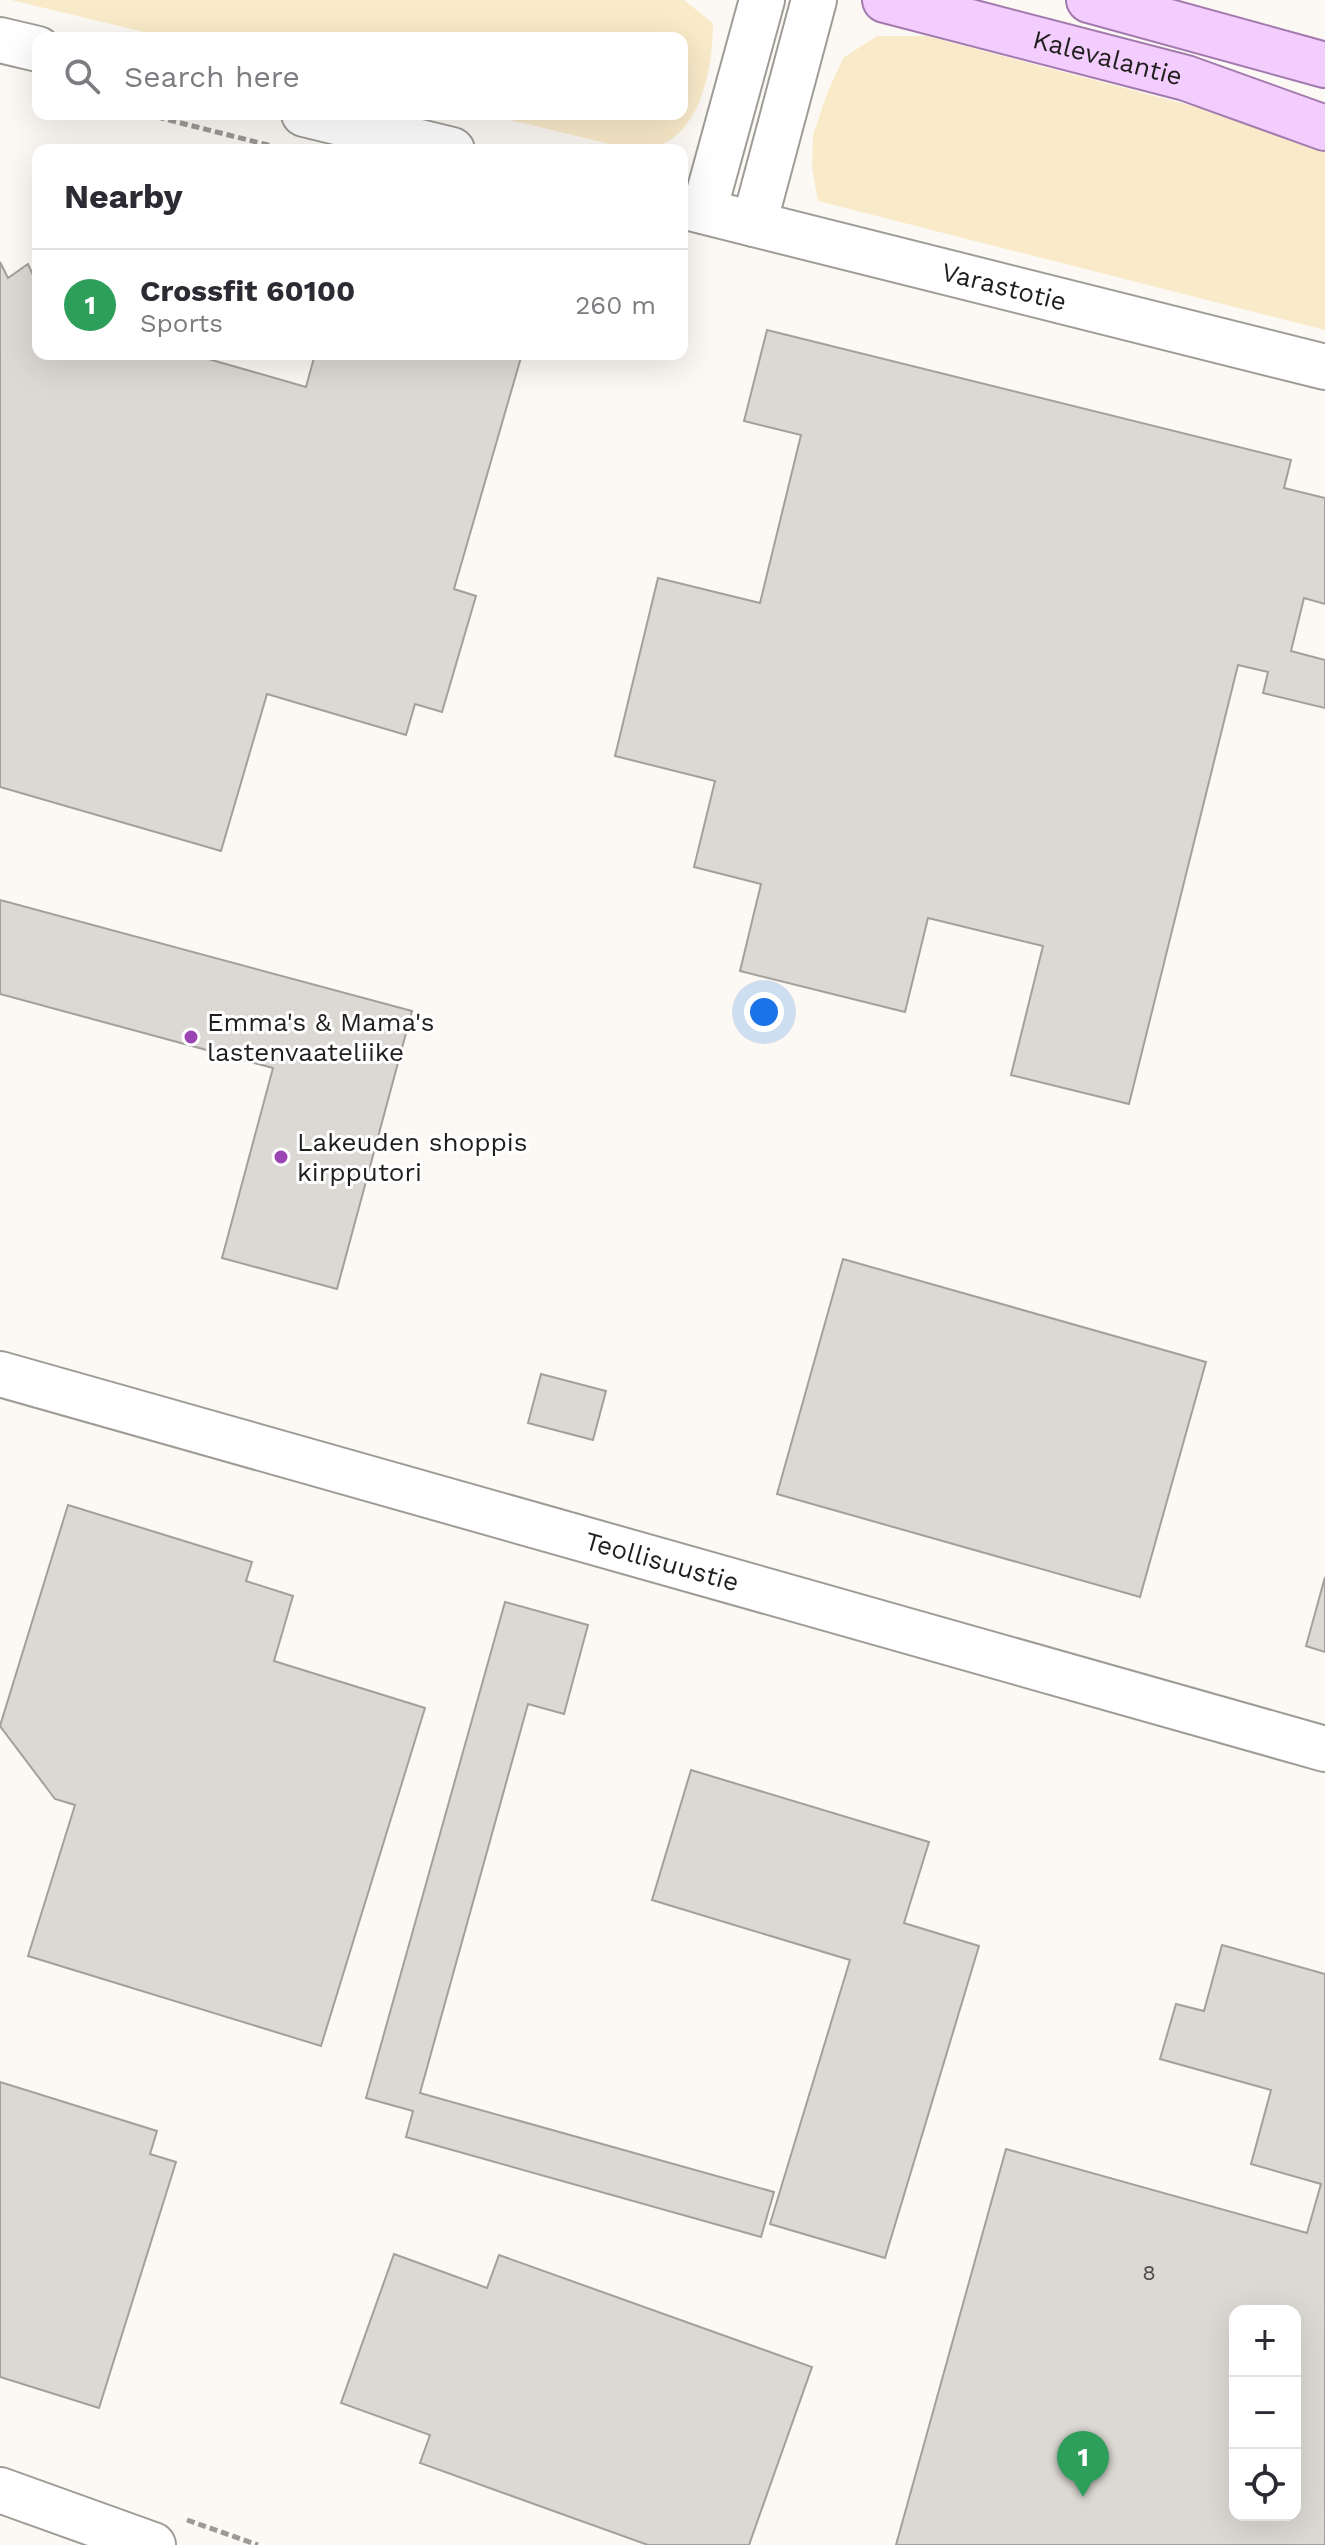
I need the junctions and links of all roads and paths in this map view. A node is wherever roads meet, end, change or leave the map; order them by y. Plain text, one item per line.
1 (762, 0) edge
2 (814, 0) edge
3 (885, 0) edge
4 (1089, 0) edge
5 (0, 40) edge
6 (32, 48) edge
7 (1325, 65) edge
8 (169, 120) edge
9 (329, 120) edge
10 (1325, 128) edge
11 (266, 144) edge
12 (427, 144) edge
13 (693, 208) edge
14 (754, 224) junction
15 (1325, 367) edge
16 (0, 1374) edge
17 (1325, 1749) edge
18 (0, 2490) edge
19 (153, 2545) edge

1 - 13 street
2 - 14 street
3 - 10 main road, Kalevalantie
4 - 7 main road, Kalevalantie
5 - 6 street
8 - 11 path
9 - 12 street
13 - 14 street, Varastotie
14 - 15 street, Varastotie
16 - 17 street, Teollisuustie
18 - 19 street

